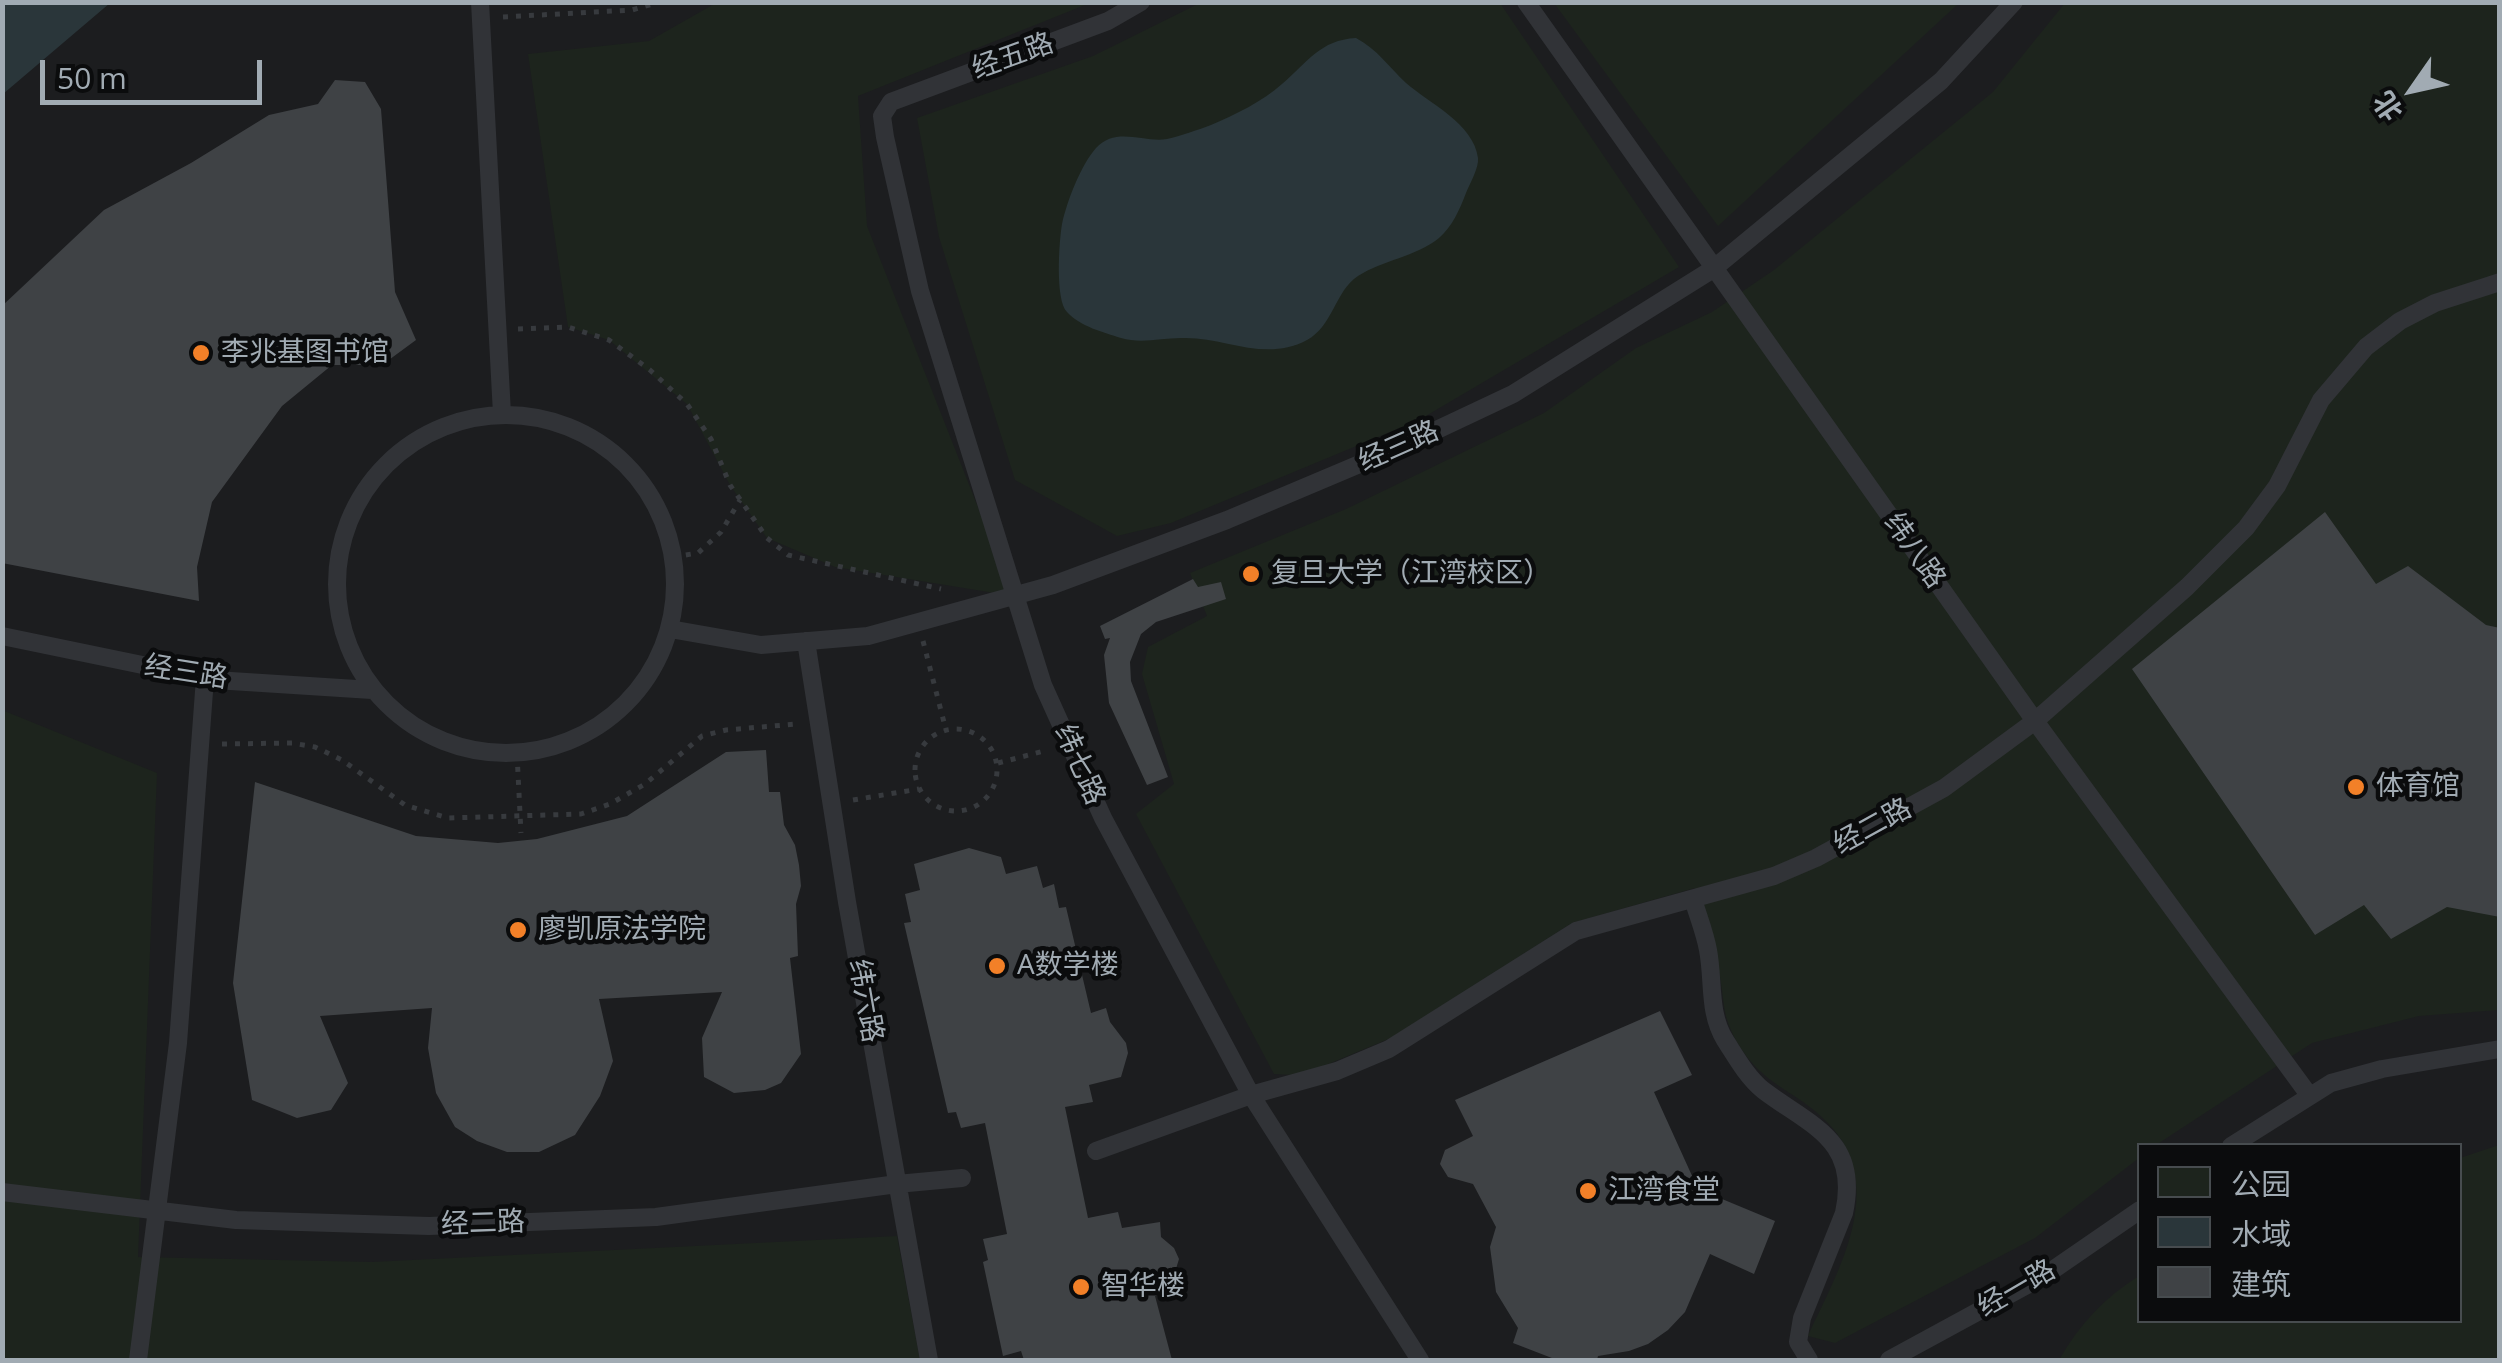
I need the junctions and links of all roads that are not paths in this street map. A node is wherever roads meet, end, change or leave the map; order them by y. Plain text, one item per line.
1 (1141, 2) edge
2 (1526, 2) edge
3 (2014, 2) edge
4 (480, 10) edge
5 (884, 109) joint
6 (1714, 269) junction
7 (2500, 282) edge
8 (502, 414) junction
9 (1013, 596) junction
10 (670, 629) junction
11 (2, 636) edge
12 (806, 641) junction
13 (205, 678) junction
14 (372, 690) junction
15 (2034, 721) junction
16 (1693, 898) junction
17 (2500, 1048) edge
18 (1251, 1095) junction
19 (2309, 1095) junction
20 (2237, 1143) edge
21 (1096, 1150) dead end
22 (962, 1178) dead end
23 (897, 1184) junction
24 (2, 1192) edge
25 (158, 1212) junction
26 (2137, 1212) edge
27 (1913, 1355) edge
28 (138, 1360) edge
29 (929, 1360) edge
30 (1420, 1360) edge
31 (1809, 1360) edge
32 (1889, 1360) edge

1 - 5 lane, 经五路
2 - 6 lane, 纬八路
3 - 6 lane, 经三路
4 - 8 lane
5 - 9 lane, 纬七路
6 - 9 lane, 经三路
6 - 15 lane, 纬八路
7 - 15 lane, 经二路
8 - 10 lane
8 - 14 lane
9 - 12 lane, 经三路
9 - 18 lane, 纬七路
10 - 12 lane, 经三路
10 - 14 lane
11 - 13 lane, 经三路
12 - 23 lane, 纬六路
13 - 14 lane, 经三路
13 - 25 lane
15 - 16 lane, 经二路
15 - 19 lane, 纬八路
16 - 18 lane, 经二路
16 - 31 lane
17 - 19 lane
18 - 21 lane, 经二路
18 - 30 lane, 纬七路
19 - 20 lane
22 - 23 lane, 经二路
23 - 25 lane, 经二路
23 - 29 lane, 纬六路
24 - 25 lane, 经二路
25 - 28 lane
26 - 27 lane, 经一路
27 - 32 lane, 经一路

